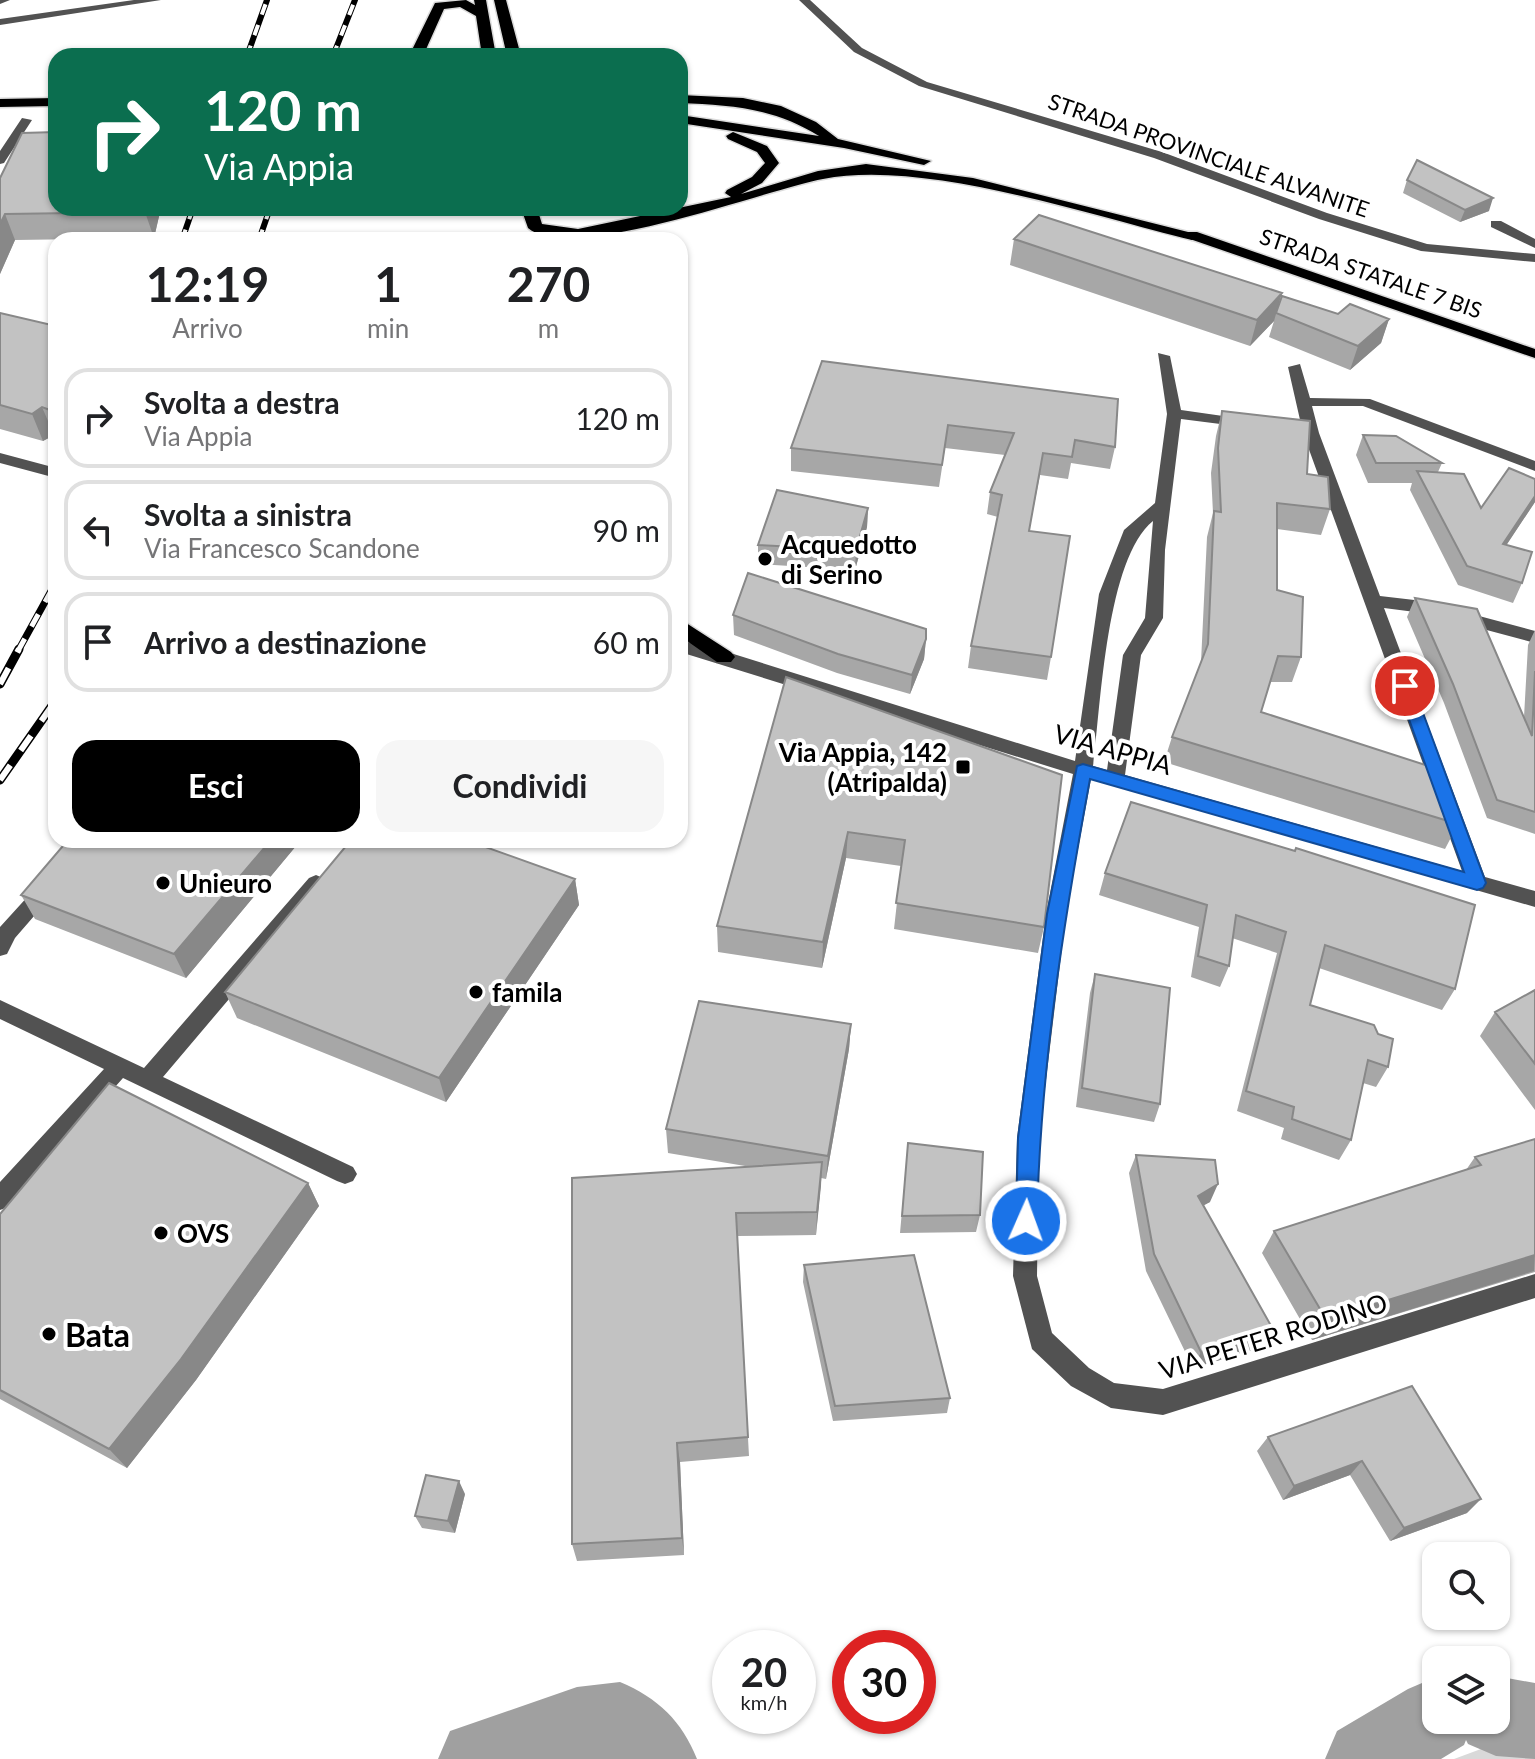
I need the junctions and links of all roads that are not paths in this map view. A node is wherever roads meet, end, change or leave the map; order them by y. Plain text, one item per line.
1 (156, 0) edge
2 (426, 0) edge
3 (480, 0) edge
4 (500, 0) edge
5 (804, 0) edge
6 (483, 15) junction
7 (0, 22) edge
8 (405, 48) edge
9 (420, 48) edge
10 (488, 48) edge
11 (512, 48) edge
12 (0, 93) edge
13 (48, 93) edge
14 (688, 99) edge
15 (48, 102) edge
16 (0, 103) edge
17 (748, 103) junction
18 (26, 120) dead end
19 (688, 120) edge
20 (688, 130) edge
21 (761, 130) junction
22 (733, 136) junction
23 (844, 144) junction
24 (0, 160) edge
25 (977, 178) junction
26 (688, 202) edge
27 (688, 211) edge
28 (531, 216) edge
29 (665, 216) edge
30 (1496, 224) dead end
31 (623, 225) junction
32 (547, 232) edge
33 (588, 232) edge
34 (610, 232) edge
35 (1192, 235) joint
36 (1535, 244) edge
37 (1535, 258) edge
38 (1535, 354) edge
39 (1163, 356) dead end
40 (1295, 367) dead end
41 (1306, 402) junction
42 (1174, 414) junction
43 (1265, 426) edge
44 (0, 458) edge
45 (1535, 466) edge
46 (48, 471) edge
47 (1165, 503) junction
48 (1374, 601) junction
49 (688, 632) edge
50 (1535, 637) edge
51 (1099, 643) junction
52 (1135, 646) junction
53 (688, 648) edge
54 (724, 657) junction
55 (1083, 770) junction
56 (1115, 779) junction
57 (333, 864) edge
58 (59, 875) edge
59 (1477, 883) junction
60 (1534, 899) edge
61 (0, 948) edge
62 (0, 1009) edge
63 (119, 1067) junction
64 (147, 1080) junction
65 (345, 1174) dead end
66 (0, 1199) edge
67 (1535, 1286) edge

1 - 7 street
2 - 8 highway
3 - 6 highway
4 - 11 highway
5 - 37 street, STRADA PROVINCIALE ALVANITE
6 - 9 highway
6 - 10 highway
12 - 13 highway
14 - 17 highway
15 - 16 highway
17 - 21 highway
17 - 23 highway
18 - 24 street
19 - 21 highway
20 - 22 highway
21 - 23 highway
22 - 25 highway
22 - 26 highway
23 - 25 highway
25 - 27 highway
25 - 35 highway
28 - 32 highway
29 - 31 highway
30 - 36 street
31 - 33 highway
31 - 34 highway
35 - 38 main road, STRADA STATALE 7 BIS
39 - 42 street
40 - 41 street
41 - 45 street
41 - 48 street
42 - 43 street
42 - 47 street
44 - 46 street
47 - 51 street, VIA PETER RODINO
47 - 52 street
48 - 50 street
48 - 59 street
49 - 54 highway
51 - 52 street
51 - 55 street, VIA PETER RODINO
52 - 56 street
53 - 54 street, VIA APPIA
54 - 55 street, VIA APPIA
55 - 56 street, VIA APPIA
55 - 67 street, VIA PETER RODINO
56 - 59 street, VIA APPIA
57 - 64 street
58 - 61 street
59 - 60 street, VIA APPIA
62 - 63 street
63 - 64 street
63 - 66 street
64 - 65 street

